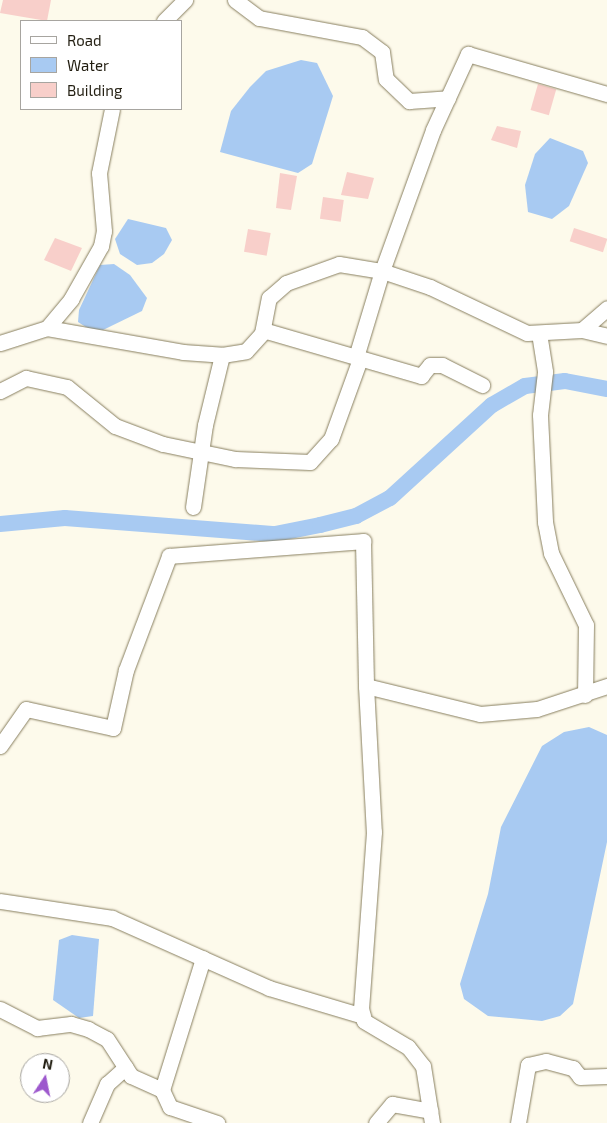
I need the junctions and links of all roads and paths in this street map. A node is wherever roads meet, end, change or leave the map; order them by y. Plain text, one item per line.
1 (185, 0) edge
2 (235, 0) edge
3 (165, 20) edge
4 (607, 94) edge
5 (448, 98) junction
6 (112, 110) edge
7 (382, 272) junction
8 (607, 308) edge
9 (47, 328) junction
10 (263, 330) junction
11 (582, 330) junction
12 (539, 333) junction
13 (607, 336) edge
14 (0, 343) edge
15 (222, 355) junction
16 (358, 358) junction
17 (482, 385) dead end
18 (0, 391) edge
19 (204, 452) junction
20 (193, 507) dead end
21 (366, 686) junction
22 (607, 686) edge
23 (585, 695) junction
24 (0, 746) edge
25 (0, 901) edge
26 (204, 958) junction
27 (0, 1009) edge
28 (363, 1016) junction
29 (126, 1067) junction
30 (607, 1076) edge
31 (162, 1090) junction
32 (431, 1117) edge
33 (90, 1123) edge
34 (217, 1123) edge
35 (376, 1123) edge
36 (518, 1123) edge

1 - 3 street
2 - 5 street
4 - 5 street
5 - 7 street
6 - 9 street
7 - 10 street
7 - 12 street
7 - 16 street
8 - 11 street
9 - 14 street
9 - 15 street
10 - 15 street
10 - 16 street
11 - 12 street
11 - 13 street
12 - 23 street
15 - 19 street
16 - 17 street
16 - 19 street
18 - 19 street
19 - 20 street
21 - 23 street
21 - 24 street
21 - 28 street
22 - 23 street
25 - 26 street
26 - 28 street
26 - 31 street
27 - 29 street
28 - 32 street
29 - 31 street
29 - 33 street
30 - 36 street
31 - 34 street
32 - 35 street

